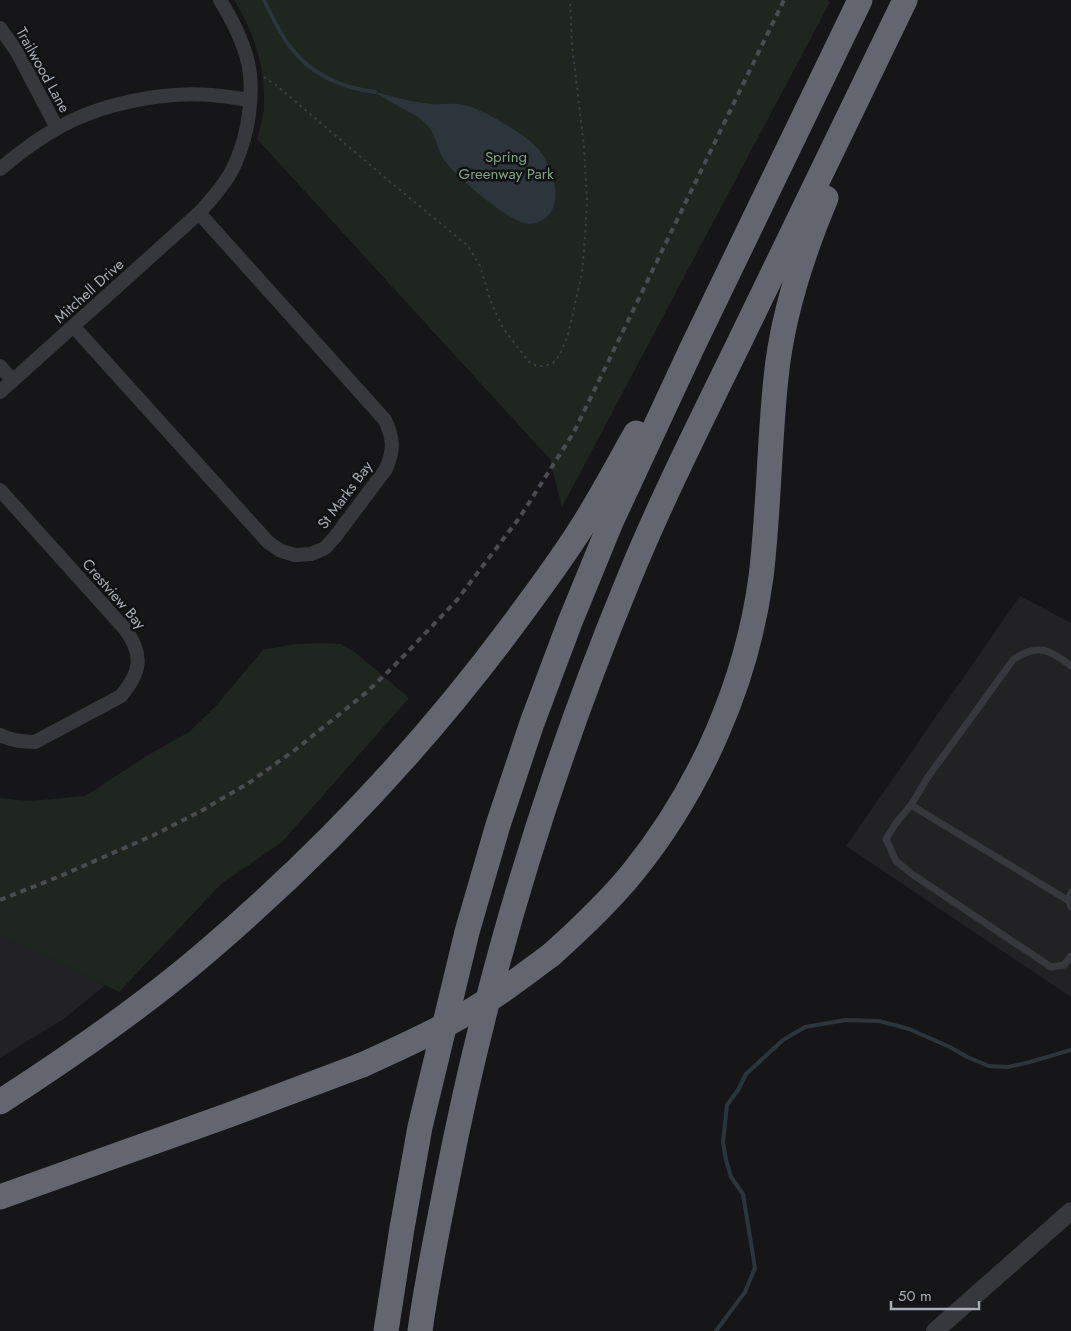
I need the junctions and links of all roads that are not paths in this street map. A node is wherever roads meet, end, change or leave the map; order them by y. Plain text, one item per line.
1 (220, 0) edge
2 (860, 0) edge
3 (905, 0) edge
4 (911, 0) edge
5 (0, 28) edge
6 (250, 100) junction
7 (57, 128) junction
8 (0, 169) edge
9 (199, 213) junction
10 (74, 327) junction
11 (691, 350) junction
12 (0, 366) edge
13 (13, 381) junction
14 (0, 392) edge
15 (0, 490) edge
16 (1071, 666) edge
17 (0, 735) edge
18 (911, 805) junction
19 (1071, 892) edge
20 (1070, 904) edge
21 (1071, 956) edge
22 (0, 1102) edge
23 (0, 1197) edge
24 (1071, 1211) edge
25 (386, 1331) edge
26 (420, 1331) edge
27 (935, 1331) edge

1 - 6 street, Mitchell Drive
2 - 11 highway
3 - 26 highway
4 - 23 highway, bridge
5 - 7 street, Trailwood Lane
6 - 7 street
6 - 9 street, Mitchell Drive
7 - 8 street
9 - 10 street, Mitchell Drive
9 - 10 street, St Marks Bay
10 - 13 street, Mitchell Drive
11 - 22 highway
11 - 25 highway
12 - 13 street
13 - 14 street, Mitchell Drive
15 - 17 street, Crestview Bay
16 - 18 lane
18 - 20 lane
18 - 21 lane
19 - 20 lane
24 - 27 street

